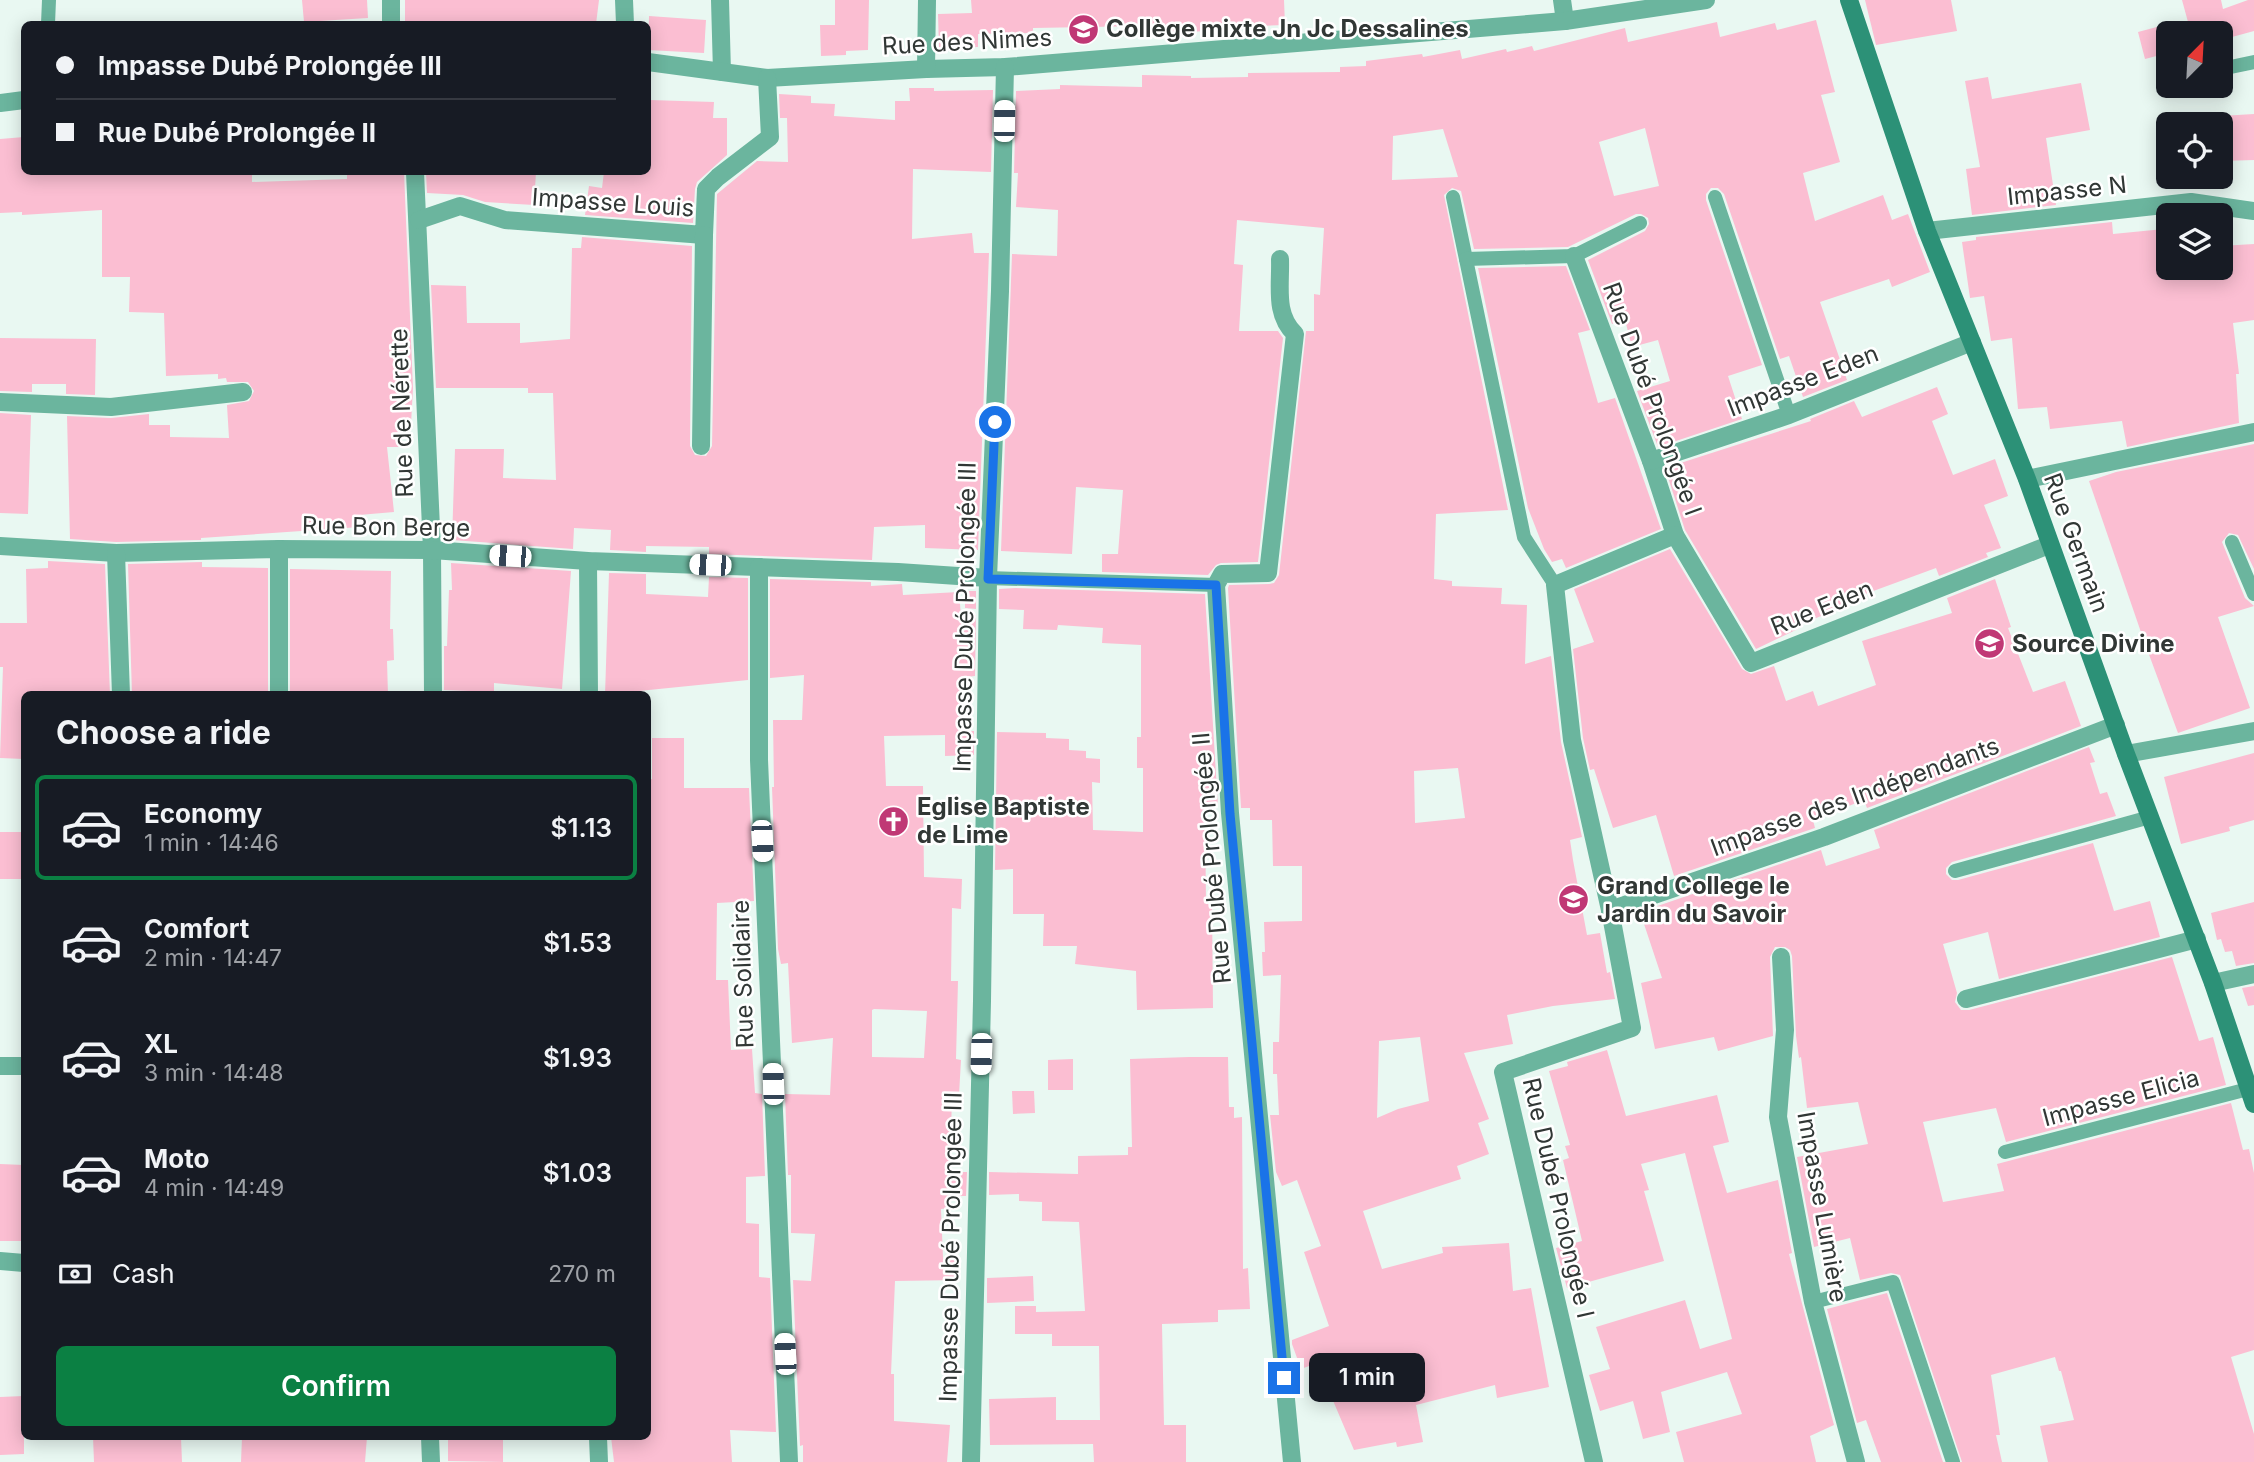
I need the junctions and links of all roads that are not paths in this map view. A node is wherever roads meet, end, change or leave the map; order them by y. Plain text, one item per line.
1 (48, 0) edge
2 (391, 0) edge
3 (624, 0) edge
4 (720, 0) edge
5 (927, 0) edge
6 (1562, 0) edge
7 (1706, 0) edge
8 (1849, 0) edge
9 (48, 21) edge
10 (391, 21) edge
11 (625, 21) edge
12 (1564, 21) junction
13 (651, 62) edge
14 (2254, 62) edge
15 (2233, 66) edge
16 (1005, 67) junction
17 (926, 69) junction
18 (722, 72) junction
19 (767, 78) junction
20 (21, 100) edge
21 (0, 103) edge
22 (415, 175) edge
23 (1453, 197) dead end
24 (1715, 197) dead end
25 (2254, 211) edge
26 (419, 220) junction
27 (1640, 223) dead end
28 (1927, 230) junction
29 (704, 235) junction
30 (1574, 256) junction
31 (1280, 259) dead end
32 (1466, 260) junction
33 (1972, 342) junction
34 (243, 392) dead end
35 (0, 402) edge
36 (1789, 415) junction
37 (2254, 432) edge
38 (701, 446) dead end
39 (1651, 461) junction
40 (2027, 479) junction
41 (1675, 535) junction
42 (2232, 542) dead end
43 (2049, 544) junction
44 (0, 546) edge
45 (279, 549) junction
46 (432, 551) junction
47 (116, 552) junction
48 (588, 561) junction
49 (759, 567) junction
50 (988, 579) junction
51 (1216, 585) junction
52 (1555, 585) junction
53 (2254, 594) edge
54 (121, 691) edge
55 (279, 691) edge
56 (433, 691) edge
57 (589, 691) edge
58 (2116, 725) junction
59 (2254, 731) edge
60 (2126, 754) junction
61 (2150, 817) junction
62 (1955, 871) dead end
63 (1610, 910) junction
64 (2196, 939) junction
65 (1781, 957) dead end
66 (2254, 974) edge
67 (2213, 983) junction
68 (1966, 999) dead end
69 (0, 1066) edge
70 (21, 1066) edge
71 (2251, 1097) edge
72 (2005, 1152) dead end
73 (0, 1261) edge
74 (21, 1263) edge
75 (1813, 1302) junction
76 (430, 1440) edge
77 (598, 1440) edge
78 (431, 1462) edge
79 (599, 1462) edge
80 (789, 1462) edge
81 (971, 1462) edge
82 (1292, 1462) edge
83 (1594, 1462) edge
84 (1856, 1462) edge
85 (1953, 1462) edge

1 - 9 lane
2 - 10 street
3 - 11 street
4 - 18 street
5 - 17 street
6 - 12 street
7 - 12 street, Rue des Nimes
8 - 28 street, Rue Germain
12 - 16 street, Rue des Nimes
13 - 18 street, Rue des Nimes
14 - 15 lane
16 - 17 street, Rue des Nimes
16 - 50 street, Impasse Dubé Prolongée III
17 - 19 street, Rue des Nimes
18 - 19 street, Rue des Nimes
19 - 29 street, Impasse Louis
20 - 21 street
22 - 26 street, Rue de Nérette
23 - 32 lane
24 - 36 lane
25 - 28 street, Impasse N
26 - 29 street, Impasse Louis
26 - 46 street, Rue de Nérette
27 - 30 lane
28 - 33 street, Rue Germain
29 - 38 street
30 - 32 lane
30 - 39 street, Rue Dubé Prolongée I
31 - 51 street
32 - 52 lane
33 - 36 street, Impasse Eden
33 - 40 street, Rue Germain
34 - 35 street
36 - 39 street, Impasse Eden
37 - 40 street
39 - 41 street, Rue Dubé Prolongée I
40 - 43 street, Rue Germain
41 - 43 street, Rue Eden
41 - 52 street, Rue Dubé Prolongée I
42 - 53 lane
43 - 58 street, Rue Germain
44 - 47 street, Rue Bon Berge
45 - 46 street, Rue Bon Berge
45 - 47 street, Rue Bon Berge
45 - 55 street
46 - 48 street, Rue Bon Berge
46 - 56 street, Rue de Nérette
47 - 54 street
48 - 49 street, Rue Bon Berge
48 - 57 street
49 - 50 street, Rue Bon Berge
49 - 80 street, Rue Solidaire
50 - 51 lane
50 - 81 street, Impasse Dubé Prolongée III
51 - 82 street, Rue Dubé Prolongée II
52 - 63 street, Rue Dubé Prolongée I
58 - 60 street, Rue Germain
58 - 63 street, Impasse des Indépendants
59 - 60 street
60 - 61 street, Rue Germain
61 - 62 lane
61 - 64 street, Rue Germain
63 - 83 street, Rue Dubé Prolongée I
64 - 67 street, Rue Germain
64 - 68 street
65 - 75 street, Impasse Lumière
66 - 67 street
67 - 71 street, Rue Germain
69 - 70 street
71 - 72 lane, Impasse Elicia
73 - 74 street
75 - 84 street, Impasse Lumière
75 - 85 lane
76 - 78 street
77 - 79 street

